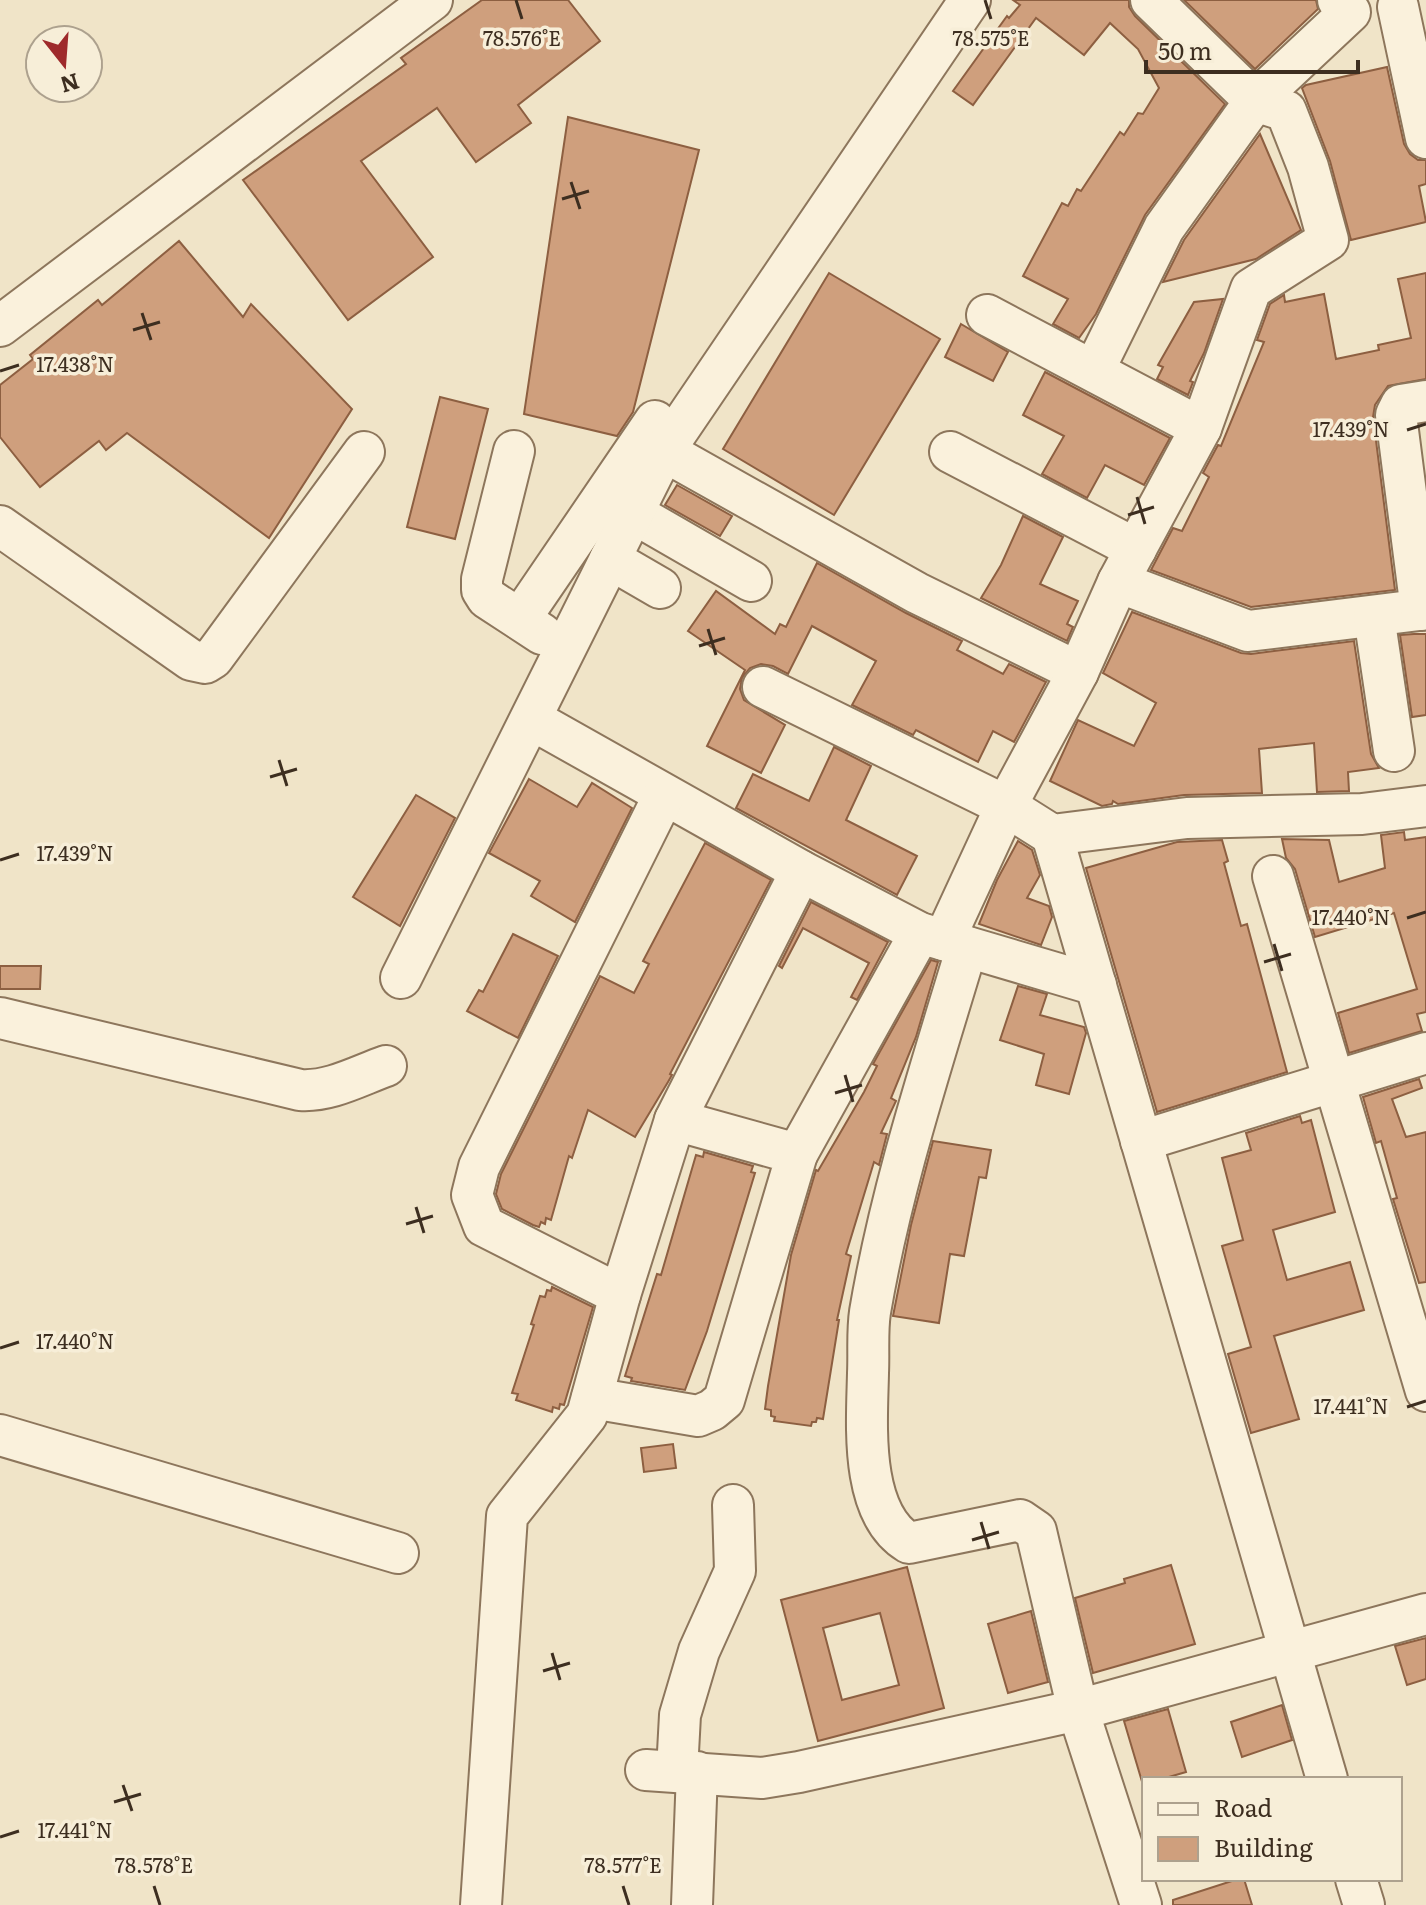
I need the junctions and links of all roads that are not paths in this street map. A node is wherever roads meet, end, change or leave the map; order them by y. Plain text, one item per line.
1 (432, 0) edge
2 (970, 0) edge
3 (1151, 0) edge
4 (1338, 0) edge
5 (1398, 7) dead end
6 (1255, 101) junction
7 (1426, 138) edge
8 (987, 315) dead end
9 (0, 326) edge
10 (1094, 370) junction
11 (1426, 401) edge
12 (1201, 428) junction
13 (662, 432) junction
14 (514, 451) dead end
15 (364, 452) dead end
16 (950, 452) dead end
17 (633, 513) junction
18 (0, 526) edge
19 (610, 559) junction
20 (1127, 565) junction
21 (751, 581) dead end
22 (660, 588) dead end
23 (1423, 609) edge
24 (1374, 616) junction
25 (520, 619) junction
26 (566, 650) junction
27 (1078, 672) junction
28 (763, 687) dead end
29 (531, 719) junction
30 (1394, 751) dead end
31 (664, 795) junction
32 (1006, 806) junction
33 (1426, 806) edge
34 (1052, 835) junction
35 (801, 871) junction
36 (1273, 876) dead end
37 (944, 940) junction
38 (401, 978) dead end
39 (1096, 985) junction
40 (0, 1018) edge
41 (1426, 1053) edge
42 (386, 1066) dead end
43 (1335, 1082) junction
44 (675, 1120) junction
45 (1141, 1141) junction
46 (797, 1154) junction
47 (620, 1295) junction
48 (1426, 1391) edge
49 (592, 1398) junction
50 (0, 1435) edge
51 (733, 1505) dead end
52 (398, 1553) dead end
53 (1426, 1614) edge
54 (1290, 1651) junction
55 (1078, 1710) junction
56 (673, 1771) junction
57 (1326, 1777) edge
58 (1357, 1881) edge
59 (481, 1905) edge
60 (692, 1905) edge
61 (1141, 1905) edge
62 (1364, 1905) edge

1 - 9 street
2 - 13 street
3 - 6 street
4 - 6 street
5 - 7 street
6 - 10 street
6 - 12 street
8 - 10 street
10 - 12 street
11 - 23 street
12 - 20 street
13 - 17 street
13 - 25 street
13 - 27 street
14 - 25 street
15 - 18 street
16 - 20 street
17 - 19 street
17 - 21 street
19 - 22 street
19 - 26 street
20 - 24 street
20 - 27 street
23 - 24 street
24 - 30 street
25 - 26 street
26 - 29 street
27 - 32 street
28 - 32 street
29 - 31 street
29 - 38 street
31 - 35 street
31 - 47 street
32 - 34 street
32 - 37 street
33 - 34 street
34 - 39 street
35 - 37 street
35 - 44 street
36 - 43 street
37 - 39 street
37 - 46 street
37 - 55 street
39 - 45 street
40 - 42 street
41 - 43 street
43 - 45 street
43 - 48 street
44 - 46 street
44 - 47 street
45 - 54 street
46 - 49 street
47 - 49 street
49 - 59 street
50 - 52 street
51 - 56 street
53 - 54 street
54 - 55 street
54 - 57 street
55 - 56 street
55 - 61 street
56 - 60 street
58 - 62 street

